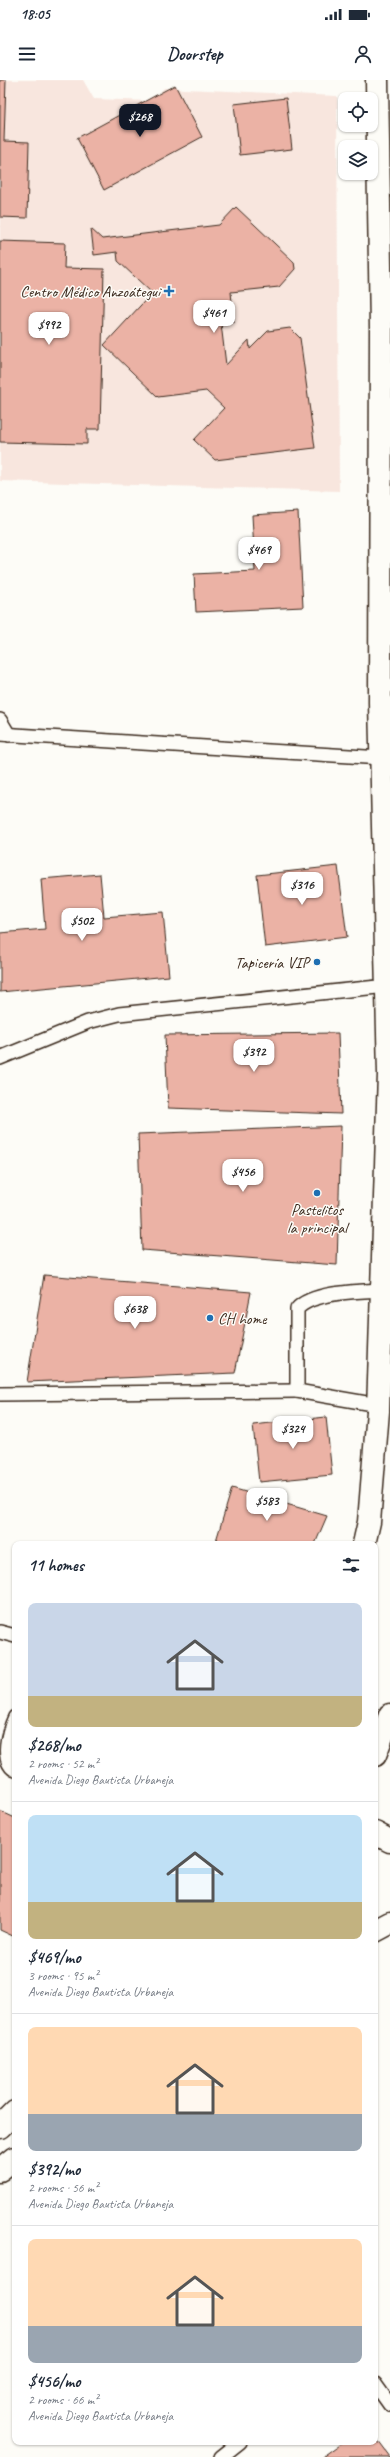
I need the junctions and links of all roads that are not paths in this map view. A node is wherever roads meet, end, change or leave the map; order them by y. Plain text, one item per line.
1 (377, 80) edge
2 (385, 700) edge
3 (0, 720) edge
4 (4, 734) edge
5 (382, 758) junction
6 (387, 986) junction
7 (0, 1058) edge
8 (382, 1290) junction
9 (297, 1391) junction
10 (0, 1394) edge
11 (378, 1405) junction
12 (365, 1541) edge
13 (0, 1632) edge
14 (12, 1635) edge
15 (390, 1715) edge
16 (12, 1723) edge
17 (378, 1748) edge
18 (12, 1768) edge
19 (378, 1834) edge
20 (390, 1840) edge
21 (390, 1923) edge
22 (378, 1929) edge
23 (12, 2115) edge
24 (0, 2127) edge
25 (12, 2160) edge
26 (0, 2170) edge
27 (378, 2388) edge
28 (390, 2405) edge
29 (236, 2445) edge
30 (221, 2457) edge

1 - 2 street
2 - 5 street
3 - 4 lane
4 - 5 lane
5 - 6 street
6 - 7 lane
6 - 8 street
8 - 9 lane
8 - 11 street
9 - 10 lane
9 - 11 lane
11 - 12 street
13 - 14 lane
15 - 17 street
16 - 18 lane
19 - 20 street
21 - 22 street
23 - 24 street
25 - 26 street
27 - 28 lane
29 - 30 lane

